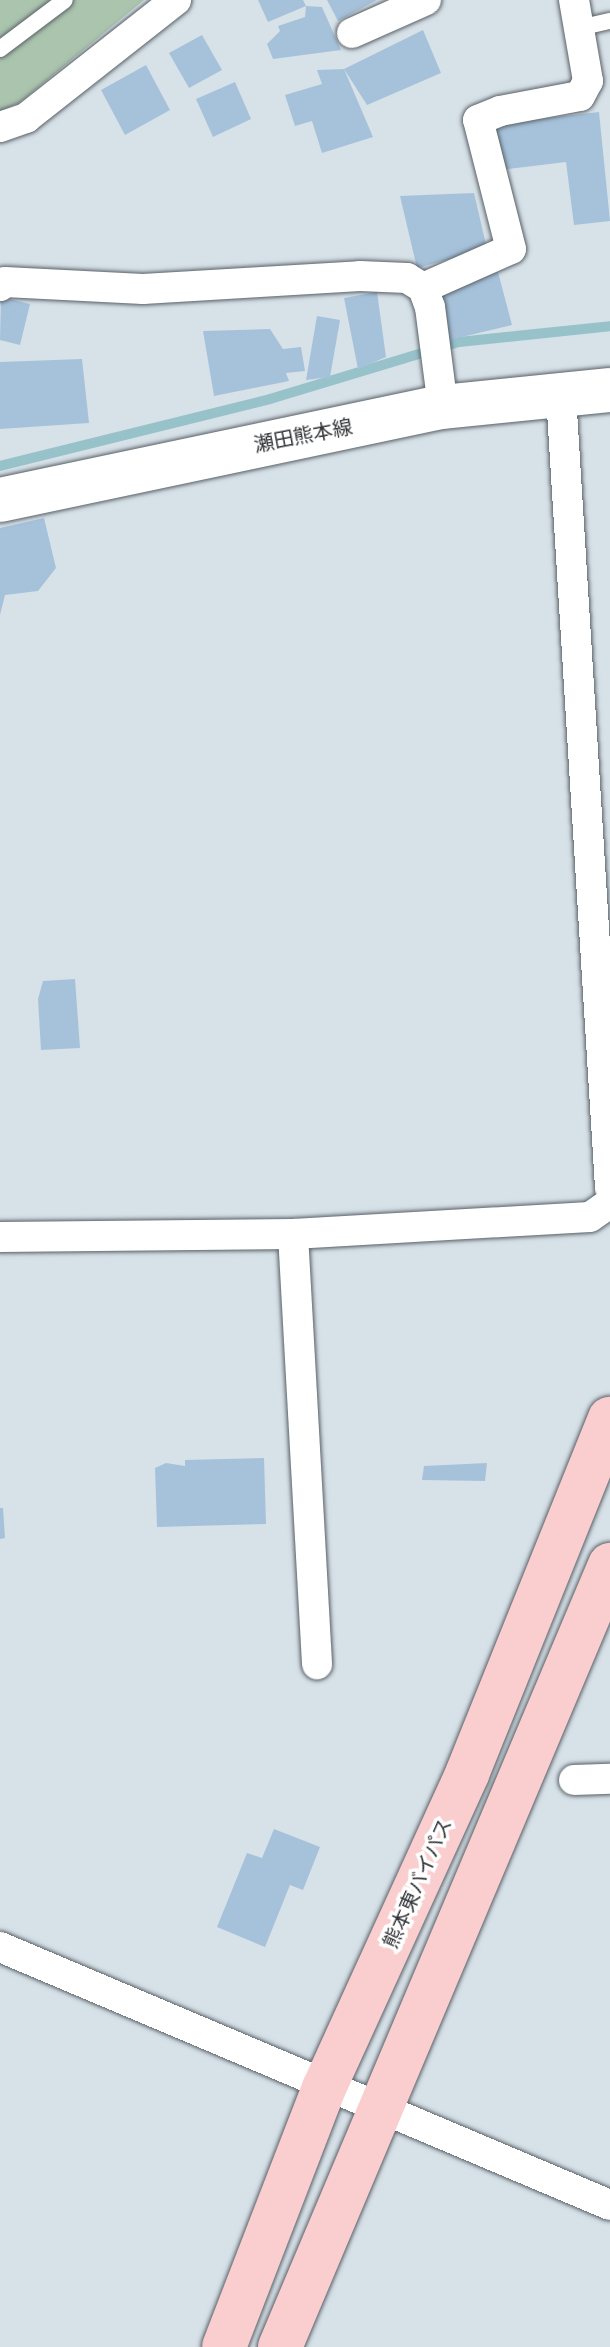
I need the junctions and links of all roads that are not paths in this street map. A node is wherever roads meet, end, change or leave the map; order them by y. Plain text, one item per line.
1 (65, 0) edge
2 (176, 0) edge
3 (426, 0) edge
4 (576, 14) edge
5 (610, 21) edge
6 (352, 33) dead end
7 (0, 49) edge
8 (0, 127) edge
9 (0, 286) edge
10 (423, 288) junction
11 (610, 390) edge
12 (561, 395) junction
13 (443, 407) junction
14 (0, 500) edge
15 (610, 1188) edge
16 (610, 1203) edge
17 (293, 1234) junction
18 (0, 1237) edge
19 (610, 1419) edge
20 (610, 1565) edge
21 (317, 1664) dead end
22 (610, 1779) edge
23 (574, 1780) dead end
24 (0, 1947) edge
25 (324, 2088) junction
26 (381, 2112) junction
27 (610, 2205) edge
28 (224, 2347) edge
29 (280, 2347) edge

1 - 7 lane
2 - 8 street
3 - 6 street
4 - 5 lane
4 - 10 street
9 - 10 street
10 - 13 street
11 - 12 main road, 瀬田熊本線
12 - 13 main road, 瀬田熊本線
12 - 15 street
13 - 14 main road, 瀬田熊本線
16 - 17 street
17 - 18 street
17 - 21 street
19 - 25 highway, 熊本東バイパス
20 - 26 highway
22 - 23 street
24 - 25 street
25 - 26 street
25 - 28 highway, 熊本東バイパス
26 - 27 street
26 - 29 highway

